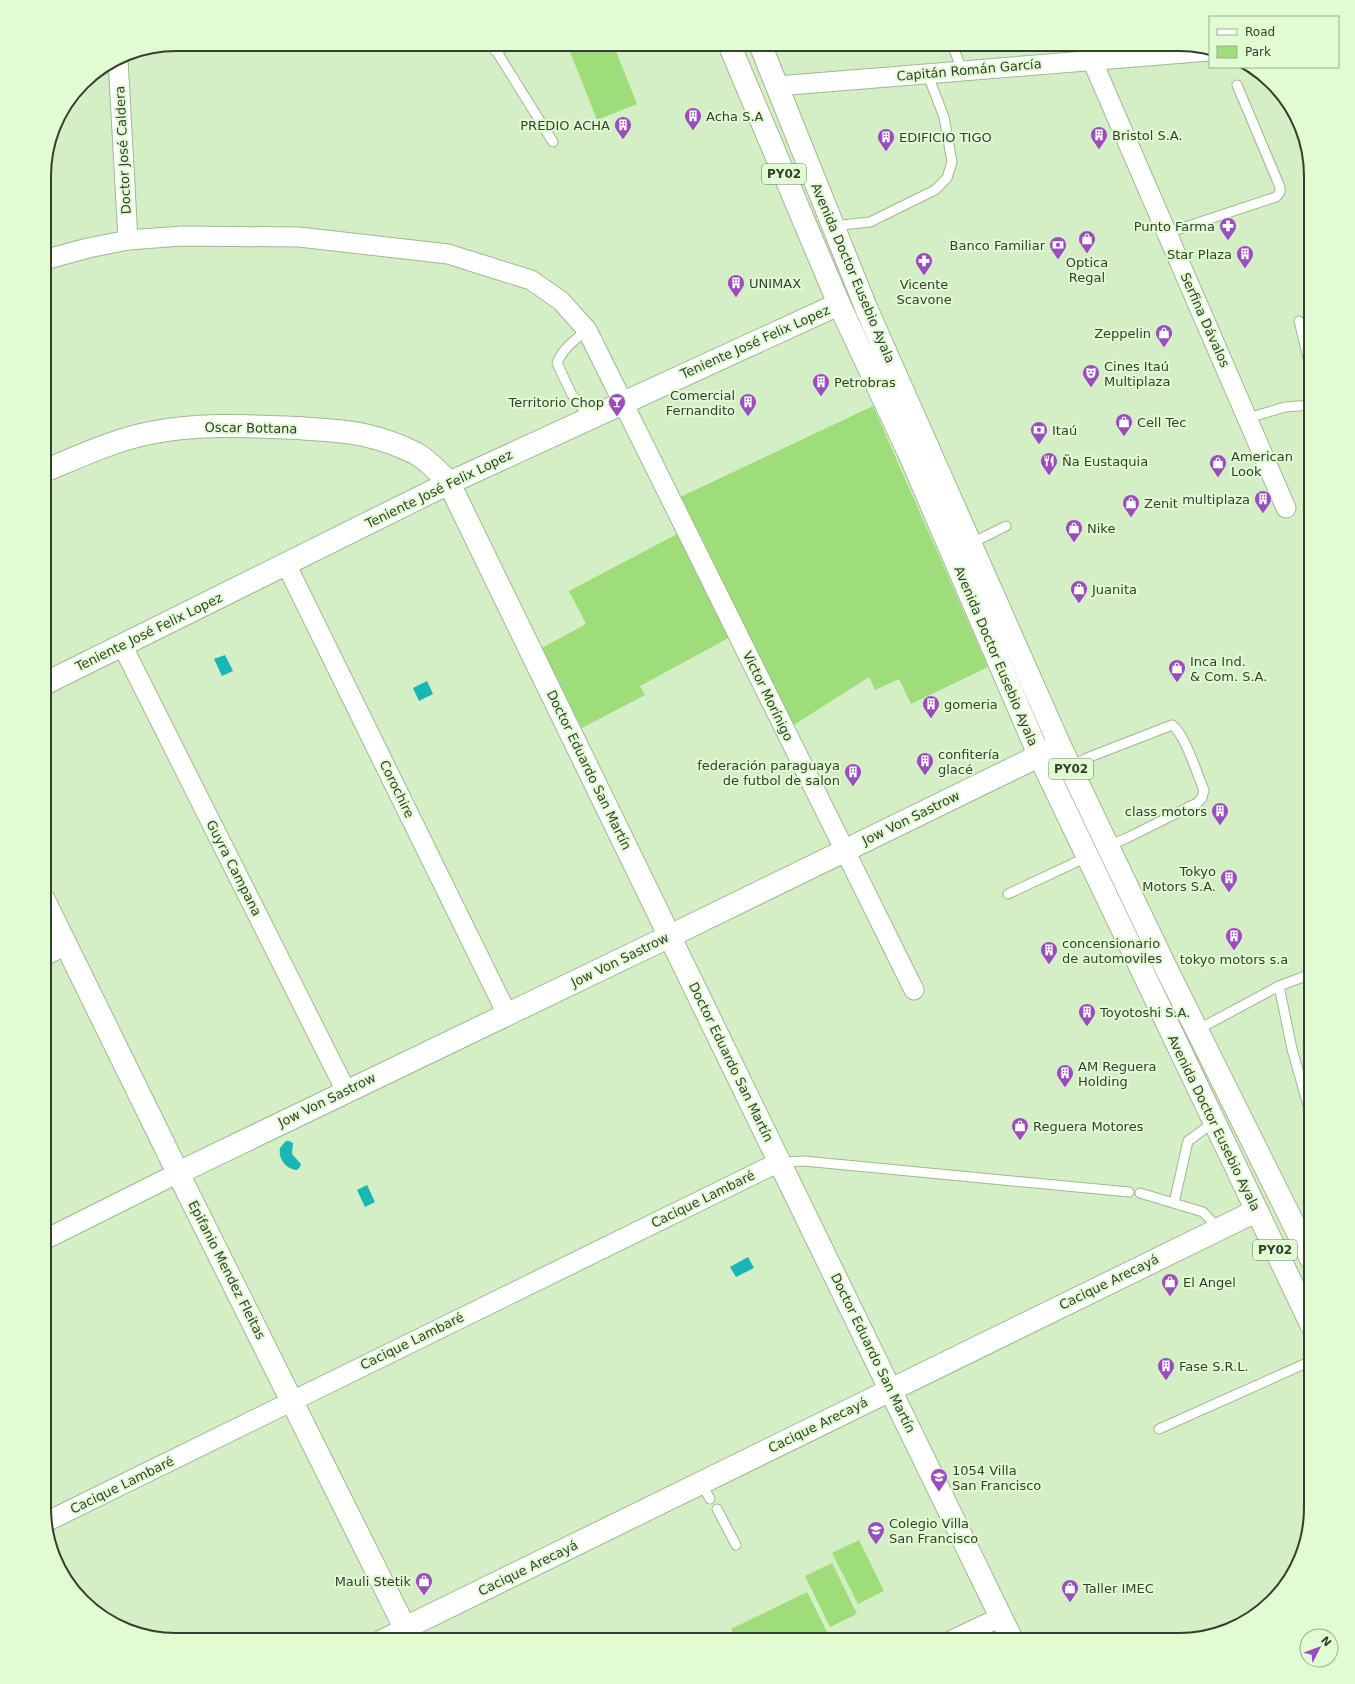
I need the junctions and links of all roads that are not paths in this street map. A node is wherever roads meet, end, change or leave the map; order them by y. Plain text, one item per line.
1 (496, 51) edge
2 (732, 51) edge
3 (763, 51) edge
4 (955, 51) edge
5 (1188, 51) edge
6 (1088, 52) edge
7 (118, 66) edge
8 (962, 70) junction
9 (928, 73) junction
10 (1237, 85) dead end
11 (776, 86) junction
12 (553, 142) dead end
13 (833, 226) junction
14 (1167, 233) junction
15 (128, 240) junction
16 (51, 258) edge
17 (839, 304) junction
18 (1300, 321) dead end
19 (587, 330) junction
20 (1304, 339) edge
21 (624, 402) junction
22 (1304, 406) edge
23 (590, 418) junction
24 (1248, 418) junction
25 (908, 451) junction
26 (51, 468) edge
27 (449, 484) junction
28 (1286, 508) dead end
29 (1006, 526) dead end
30 (970, 544) junction
31 (286, 564) junction
32 (122, 645) junction
33 (51, 680) edge
34 (1060, 746) junction
35 (1039, 755) junction
36 (1070, 767) junction
37 (1108, 846) junction
38 (844, 850) junction
39 (1087, 857) junction
40 (1008, 894) dead end
41 (51, 914) edge
42 (670, 936) junction
43 (66, 945) junction
44 (51, 952) edge
45 (1304, 977) edge
46 (1279, 986) junction
47 (914, 990) dead end
48 (507, 1014) junction
49 (1197, 1030) junction
50 (346, 1091) junction
51 (1304, 1091) edge
52 (1214, 1122) junction
53 (779, 1162) junction
54 (178, 1172) junction
55 (1240, 1176) junction
56 (1129, 1192) dead end
57 (1140, 1193) dead end
58 (1174, 1203) junction
59 (1256, 1211) junction
60 (1219, 1229) junction
61 (51, 1236) edge
62 (1304, 1246) edge
63 (1304, 1282) edge
64 (1304, 1310) edge
65 (1304, 1364) edge
66 (891, 1389) junction
67 (292, 1400) junction
68 (1159, 1429) dead end
69 (717, 1509) dead end
70 (52, 1519) edge
71 (736, 1545) dead end
72 (1001, 1616) junction
73 (408, 1633) edge
74 (410, 1633) edge
75 (966, 1633) edge
76 (1009, 1633) edge

1 - 12 lane
2 - 17 main road, Avenida Doctor Eusebio Ayala / PY02
3 - 11 main road, Avenida Doctor Eusebio Ayala / PY02
4 - 8 lane
5 - 6 street, Capitán Román García
6 - 8 street, Capitán Román García
6 - 14 street, Serfina Dávalos
7 - 15 street, Doctor José Caldera
8 - 9 street, Capitán Román García
9 - 11 street, Capitán Román García
9 - 13 lane
10 - 14 lane
11 - 13 main road, Avenida Doctor Eusebio Ayala / PY02
13 - 30 main road, Avenida Doctor Eusebio Ayala / PY02
14 - 24 street, Serfina Dávalos
15 - 16 street, Victor Morínigo
15 - 19 street, Victor Morínigo
17 - 21 main road, Teniente José Felix Lopez
17 - 25 main road, Avenida Doctor Eusebio Ayala / PY02
18 - 20 lane
19 - 21 street, Victor Morínigo
19 - 23 lane
21 - 23 main road, Teniente José Felix Lopez
21 - 38 street, Victor Morínigo
22 - 24 lane
23 - 27 main road, Teniente José Felix Lopez
24 - 28 street, Serfina Dávalos
25 - 30 lane
25 - 35 main road, Avenida Doctor Eusebio Ayala / PY02
26 - 27 main road, Oscar Bottana
27 - 31 main road, Teniente José Felix Lopez
27 - 42 main road, Doctor Eduardo San Martín
29 - 30 lane
30 - 34 main road, Avenida Doctor Eusebio Ayala / PY02
31 - 32 main road, Teniente José Felix Lopez
31 - 48 street, Corochire
32 - 33 main road, Teniente José Felix Lopez
32 - 50 street, Guyra Campana
34 - 35 main road, Jow Von Sastrow
34 - 36 main road, Avenida Doctor Eusebio Ayala / PY02
35 - 38 main road, Jow Von Sastrow
35 - 39 main road, Avenida Doctor Eusebio Ayala / PY02
36 - 37 main road, Avenida Doctor Eusebio Ayala / PY02
36 - 37 lane
37 - 49 main road, Avenida Doctor Eusebio Ayala / PY02
38 - 42 main road, Jow Von Sastrow
38 - 47 street, Victor Morínigo
39 - 40 lane
39 - 52 main road, Avenida Doctor Eusebio Ayala / PY02
41 - 43 main road, Epifanio Mendez Fleitas
42 - 48 main road, Jow Von Sastrow
42 - 53 main road, Doctor Eduardo San Martín
43 - 44 street
43 - 54 main road, Epifanio Mendez Fleitas
45 - 46 lane
46 - 49 lane
46 - 51 lane
48 - 50 main road, Jow Von Sastrow
49 - 62 main road, Avenida Doctor Eusebio Ayala / PY02
50 - 54 main road, Jow Von Sastrow
52 - 55 main road, Avenida Doctor Eusebio Ayala / PY02
52 - 58 lane
53 - 56 lane
53 - 66 main road, Doctor Eduardo San Martín
53 - 67 street, Cacique Lambaré
54 - 61 street
54 - 67 main road, Epifanio Mendez Fleitas
55 - 59 main road, Avenida Doctor Eusebio Ayala / PY02
55 - 63 main road
57 - 58 lane
58 - 60 lane
59 - 60 main road, Cacique Arecayá
59 - 64 main road, Avenida Doctor Eusebio Ayala / PY02
60 - 66 main road, Cacique Arecayá
65 - 68 lane
66 - 72 main road, Doctor Eduardo San Martín
66 - 74 main road, Cacique Arecayá
67 - 70 street, Cacique Lambaré
67 - 73 main road, Epifanio Mendez Fleitas
69 - 71 lane
72 - 75 street
72 - 76 main road, Doctor Eduardo San Martín

